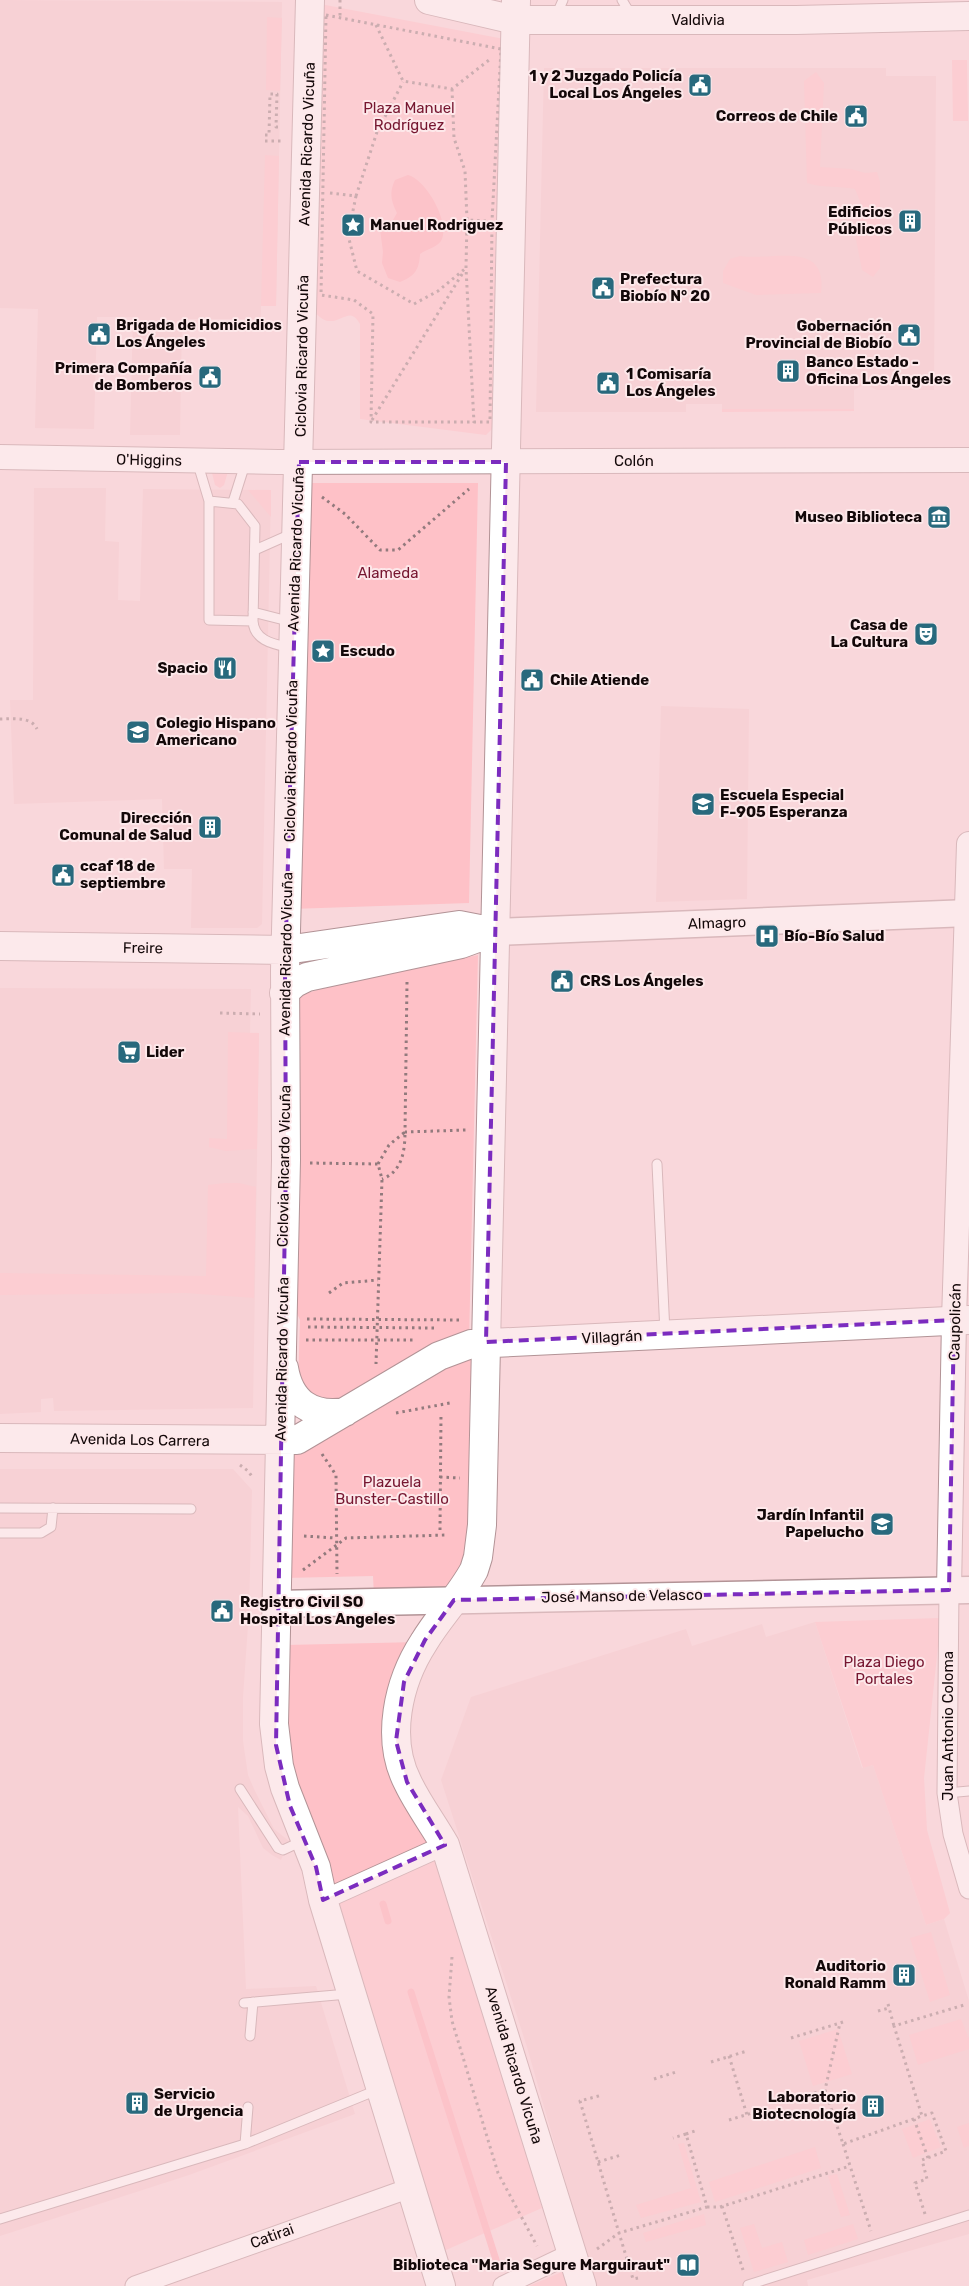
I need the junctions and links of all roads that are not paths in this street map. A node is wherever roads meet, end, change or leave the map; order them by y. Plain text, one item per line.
1 (310, 0) edge
2 (429, 0) edge
3 (516, 10) edge
4 (558, 10) edge
5 (628, 10) edge
6 (969, 16) edge
7 (0, 457) edge
8 (969, 460) edge
9 (197, 461) junction
10 (245, 462) junction
11 (305, 462) junction
12 (506, 462) junction
13 (210, 502) junction
14 (233, 502) junction
15 (296, 532) junction
16 (255, 550) junction
17 (253, 617) junction
18 (294, 636) junction
19 (969, 844) edge
20 (968, 913) edge
21 (495, 932) junction
22 (0, 946) edge
23 (286, 950) junction
24 (284, 993) junction
25 (657, 1164) dead end
26 (962, 1320) edge
27 (665, 1334) junction
28 (486, 1342) junction
29 (291, 1343) junction
30 (345, 1412) junction
31 (0, 1438) edge
32 (280, 1441) junction
33 (0, 1508) edge
34 (53, 1508) junction
35 (191, 1509) dead end
36 (0, 1533) edge
37 (959, 1590) edge
38 (454, 1600) junction
39 (275, 1604) junction
40 (240, 1789) dead end
41 (969, 1791) edge
42 (947, 1793) junction
43 (446, 1845) junction
44 (316, 1867) junction
45 (969, 1888) edge
46 (323, 1900) junction
47 (351, 1994) junction
48 (250, 2036) dead end
49 (380, 2089) junction
50 (248, 2107) dead end
51 (246, 2144) junction
52 (410, 2188) junction
53 (969, 2215) edge
54 (0, 2220) edge
55 (577, 2267) edge
56 (748, 2285) edge
57 (135, 2286) edge
58 (441, 2286) edge
59 (503, 2286) edge

1 - 11 main road, Avenida Ricardo Vicuña
2 - 3 main road, Valdivia
3 - 4 main road, Valdivia
3 - 12 main road, Avenida Ricardo Vicuña
4 - 5 main road, Valdivia
5 - 6 main road, Valdivia
7 - 9 street, O'Higgins
8 - 12 street, Colón
9 - 10 street, O'Higgins
9 - 13 lane
10 - 11 street, O'Higgins
10 - 14 lane
11 - 12 street, Colón
11 - 15 main road, Avenida Ricardo Vicuña
12 - 21 main road, Avenida Ricardo Vicuña
13 - 14 lane
13 - 17 lane
14 - 16 lane
15 - 16 lane
15 - 18 main road, Avenida Ricardo Vicuña
16 - 17 lane
17 - 18 lane
17 - 18 lane
18 - 23 main road, Avenida Ricardo Vicuña
19 - 20 street, Caupolicán
20 - 21 main road, Almagro
20 - 26 street, Caupolicán
21 - 23 main road, Almagro
21 - 24 main road, Almagro
21 - 28 main road, Avenida Ricardo Vicuña
22 - 23 main road, Freire
23 - 24 main road, Avenida Ricardo Vicuña
24 - 29 main road, Avenida Ricardo Vicuña
25 - 27 lane
26 - 27 main road, Villagrán
26 - 37 street, Caupolicán
27 - 28 main road, Villagrán
28 - 30 main road, Villagrán
28 - 38 main road, Avenida Ricardo Vicuña
29 - 30 main road
29 - 32 main road, Avenida Ricardo Vicuña
30 - 32 main road, Villagrán
31 - 32 main road, Avenida Los Carrera
32 - 39 main road, Avenida Ricardo Vicuña
33 - 34 lane
34 - 35 lane
34 - 36 lane
37 - 38 main road, José Manso de Velasco
37 - 42 street, Juan Antonio Coloma
38 - 39 main road, José Manso de Velasco
38 - 43 main road, Avenida Ricardo Vicuña
39 - 44 main road, Avenida Ricardo Vicuña
40 - 44 lane
41 - 42 lane
42 - 45 street, Juan Antonio Coloma
43 - 46 street
43 - 55 main road, Avenida Ricardo Vicuña
44 - 46 main road, Avenida Ricardo Vicuña
46 - 47 main road, Avenida Ricardo Vicuña
47 - 48 lane
47 - 49 main road, Avenida Ricardo Vicuña
49 - 51 lane
49 - 52 main road, Avenida Ricardo Vicuña
50 - 51 lane
51 - 54 lane
52 - 57 street, Catirai
52 - 58 main road, Avenida Ricardo Vicuña
53 - 56 lane
55 - 59 street

